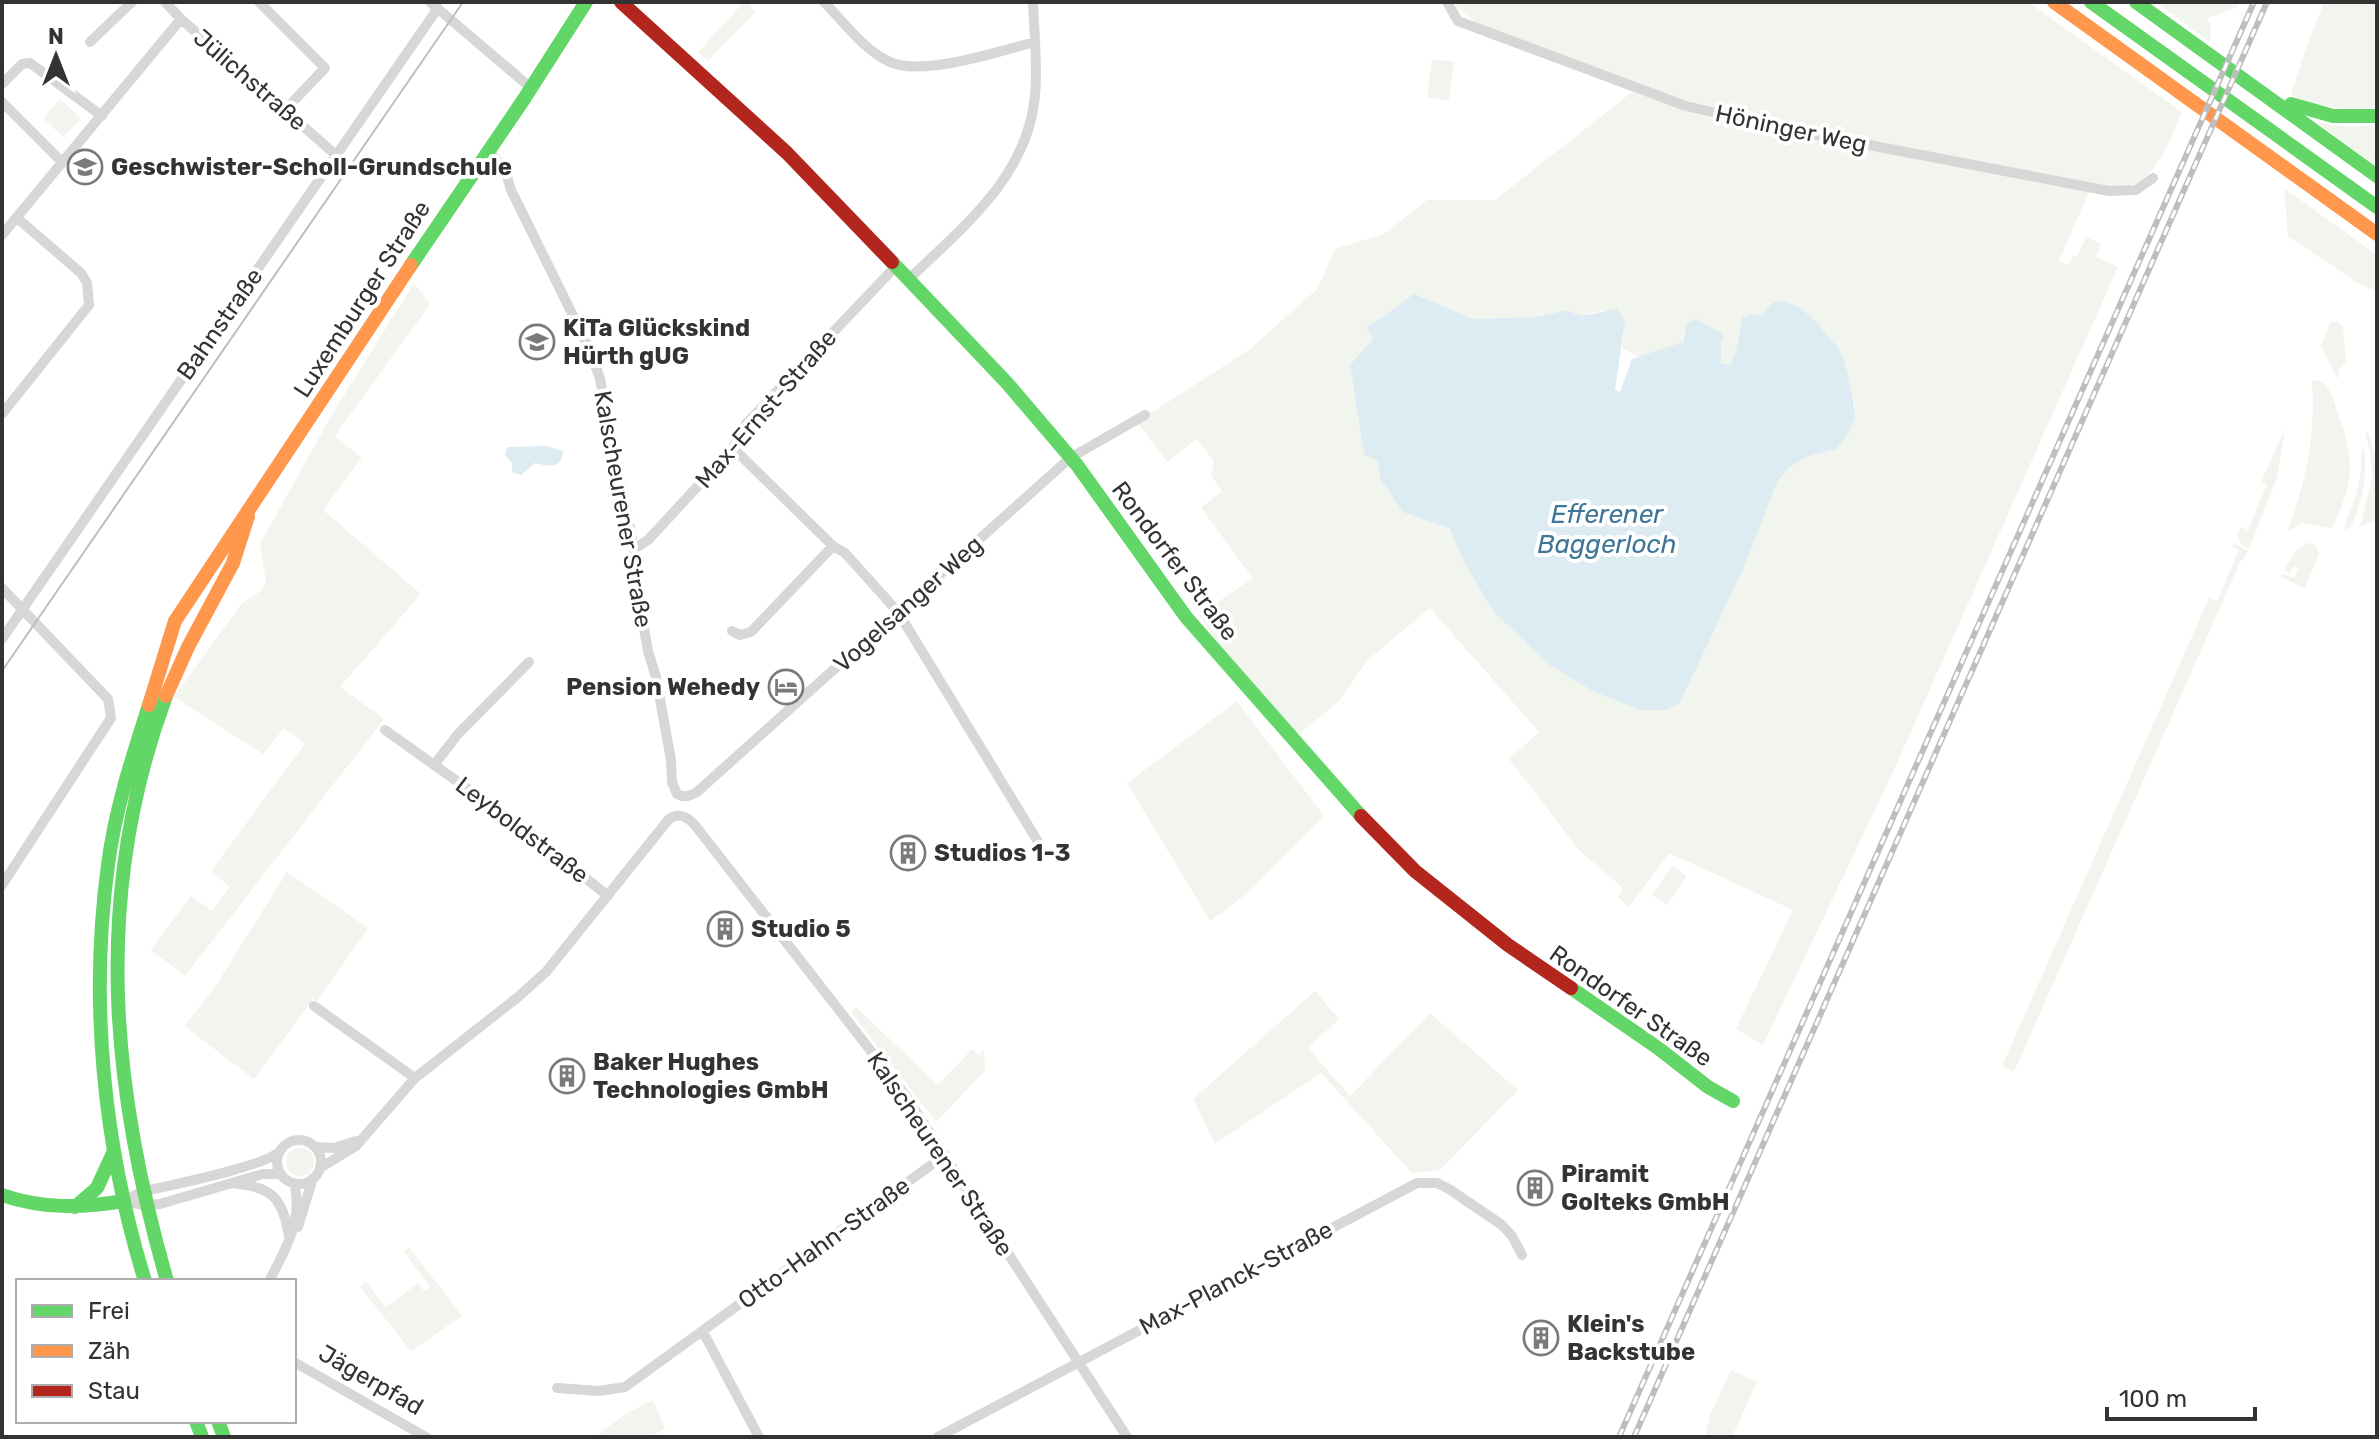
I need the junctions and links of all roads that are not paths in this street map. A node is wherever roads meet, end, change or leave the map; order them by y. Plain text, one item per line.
1 (132, 2) edge
2 (165, 2) edge
3 (259, 2) edge
4 (586, 2) edge
5 (621, 2) edge
6 (824, 2) edge
7 (1033, 2) edge
8 (1447, 2) edge
9 (2054, 2) edge
10 (2091, 2) edge
11 (2136, 2) edge
12 (434, 5) edge
13 (181, 19) junction
14 (90, 42) dead end
15 (1035, 42) junction
16 (2239, 77) junction
17 (2, 84) edge
18 (531, 88) junction
19 (2, 102) edge
20 (284, 111) junction
21 (102, 116) junction
22 (2377, 116) edge
23 (489, 151) junction
24 (337, 156) junction
25 (62, 162) junction
26 (2377, 176) edge
27 (2153, 178) dead end
28 (2377, 207) edge
29 (17, 218) junction
30 (2377, 234) edge
31 (2, 235) edge
32 (896, 266) junction
33 (909, 279) junction
34 (2, 414) edge
35 (1145, 415) dead end
36 (733, 448) junction
37 (1070, 458) junction
38 (253, 503) junction
39 (833, 546) junction
40 (634, 549) junction
41 (2, 588) edge
42 (21, 610) junction
43 (898, 612) junction
44 (732, 631) dead end
45 (2, 639) edge
46 (529, 662) dead end
47 (385, 730) dead end
48 (434, 765) junction
49 (677, 794) joint
50 (1040, 845) dead end
51 (2, 885) edge
52 (608, 896) junction
53 (314, 1006) dead end
54 (415, 1078) junction
55 (1733, 1101) dead end
56 (362, 1139) junction
57 (315, 1147) junction
58 (114, 1151) junction
59 (280, 1152) junction
60 (945, 1155) junction
61 (320, 1168) junction
62 (281, 1174) junction
63 (313, 1178) junction
64 (232, 1183) junction
65 (294, 1183) junction
66 (2, 1195) edge
67 (142, 1199) junction
68 (124, 1201) junction
69 (75, 1208) junction
70 (290, 1238) junction
71 (1522, 1255) dead end
72 (144, 1279) edge
73 (166, 1279) edge
74 (270, 1279) edge
75 (703, 1332) junction
76 (296, 1363) edge
77 (1078, 1363) junction
78 (557, 1388) dead end
79 (426, 1437) edge
80 (759, 1437) edge
81 (938, 1437) edge
82 (1127, 1437) edge

1 - 14 street
2 - 13 street, Jülichstraße
3 - 20 street
4 - 18 main road, Luxemburger Straße
5 - 32 main road, Rondorfer Straße
6 - 15 street
7 - 15 street
8 - 27 street, Höninger Weg
9 - 30 main road
10 - 28 main road
11 - 16 main road
12 - 18 street
12 - 24 street, Bahnstraße
13 - 20 street, Jülichstraße
13 - 21 street
15 - 33 street
16 - 22 main road
16 - 26 main road
17 - 21 street
18 - 23 main road, Luxemburger Straße
19 - 25 street
20 - 24 street, Jülichstraße
21 - 25 street
23 - 38 main road, Luxemburger Straße
23 - 40 street, Kalscheurener Straße
24 - 42 street, Bahnstraße
25 - 29 street
29 - 31 street
29 - 34 street
32 - 33 main road, Rondorfer Straße
32 - 36 street, Max-Ernst-Straße
33 - 37 main road, Rondorfer Straße
35 - 37 street, Vogelsanger Weg
36 - 39 street
36 - 40 street, Max-Ernst-Straße
37 - 43 street, Vogelsanger Weg
37 - 55 main road, Rondorfer Straße
38 - 58 main road, Luxemburger Straße
38 - 67 main road
39 - 43 street
39 - 44 street
40 - 49 street, Kalscheurener Straße
41 - 42 street
42 - 45 street, Bahnstraße
42 - 51 street
43 - 49 street, Vogelsanger Weg
43 - 50 street
46 - 48 street, Leyboldstraße
47 - 48 street, Leyboldstraße
48 - 52 street, Leyboldstraße
52 - 54 street
52 - 60 street, Kalscheurener Straße
53 - 54 street
54 - 56 street
56 - 57 street
56 - 61 street
57 - 59 street
57 - 61 street
58 - 68 main road, Luxemburger Straße
58 - 69 main road
59 - 62 street
59 - 67 street
60 - 75 street, Otto-Hahn-Straße
60 - 77 street, Kalscheurener Straße
61 - 63 street
62 - 64 street
62 - 65 street
63 - 65 street
63 - 70 street
64 - 67 street
64 - 70 street
65 - 70 street
66 - 69 main road
67 - 68 street
67 - 73 main road
68 - 69 main road
68 - 72 main road, Luxemburger Straße
70 - 74 street
71 - 77 street, Max-Planck-Straße
75 - 78 street, Otto-Hahn-Straße
75 - 80 street
76 - 79 street, Jägerpfad
77 - 81 street, Max-Planck-Straße
77 - 82 street, Kalscheurener Straße

